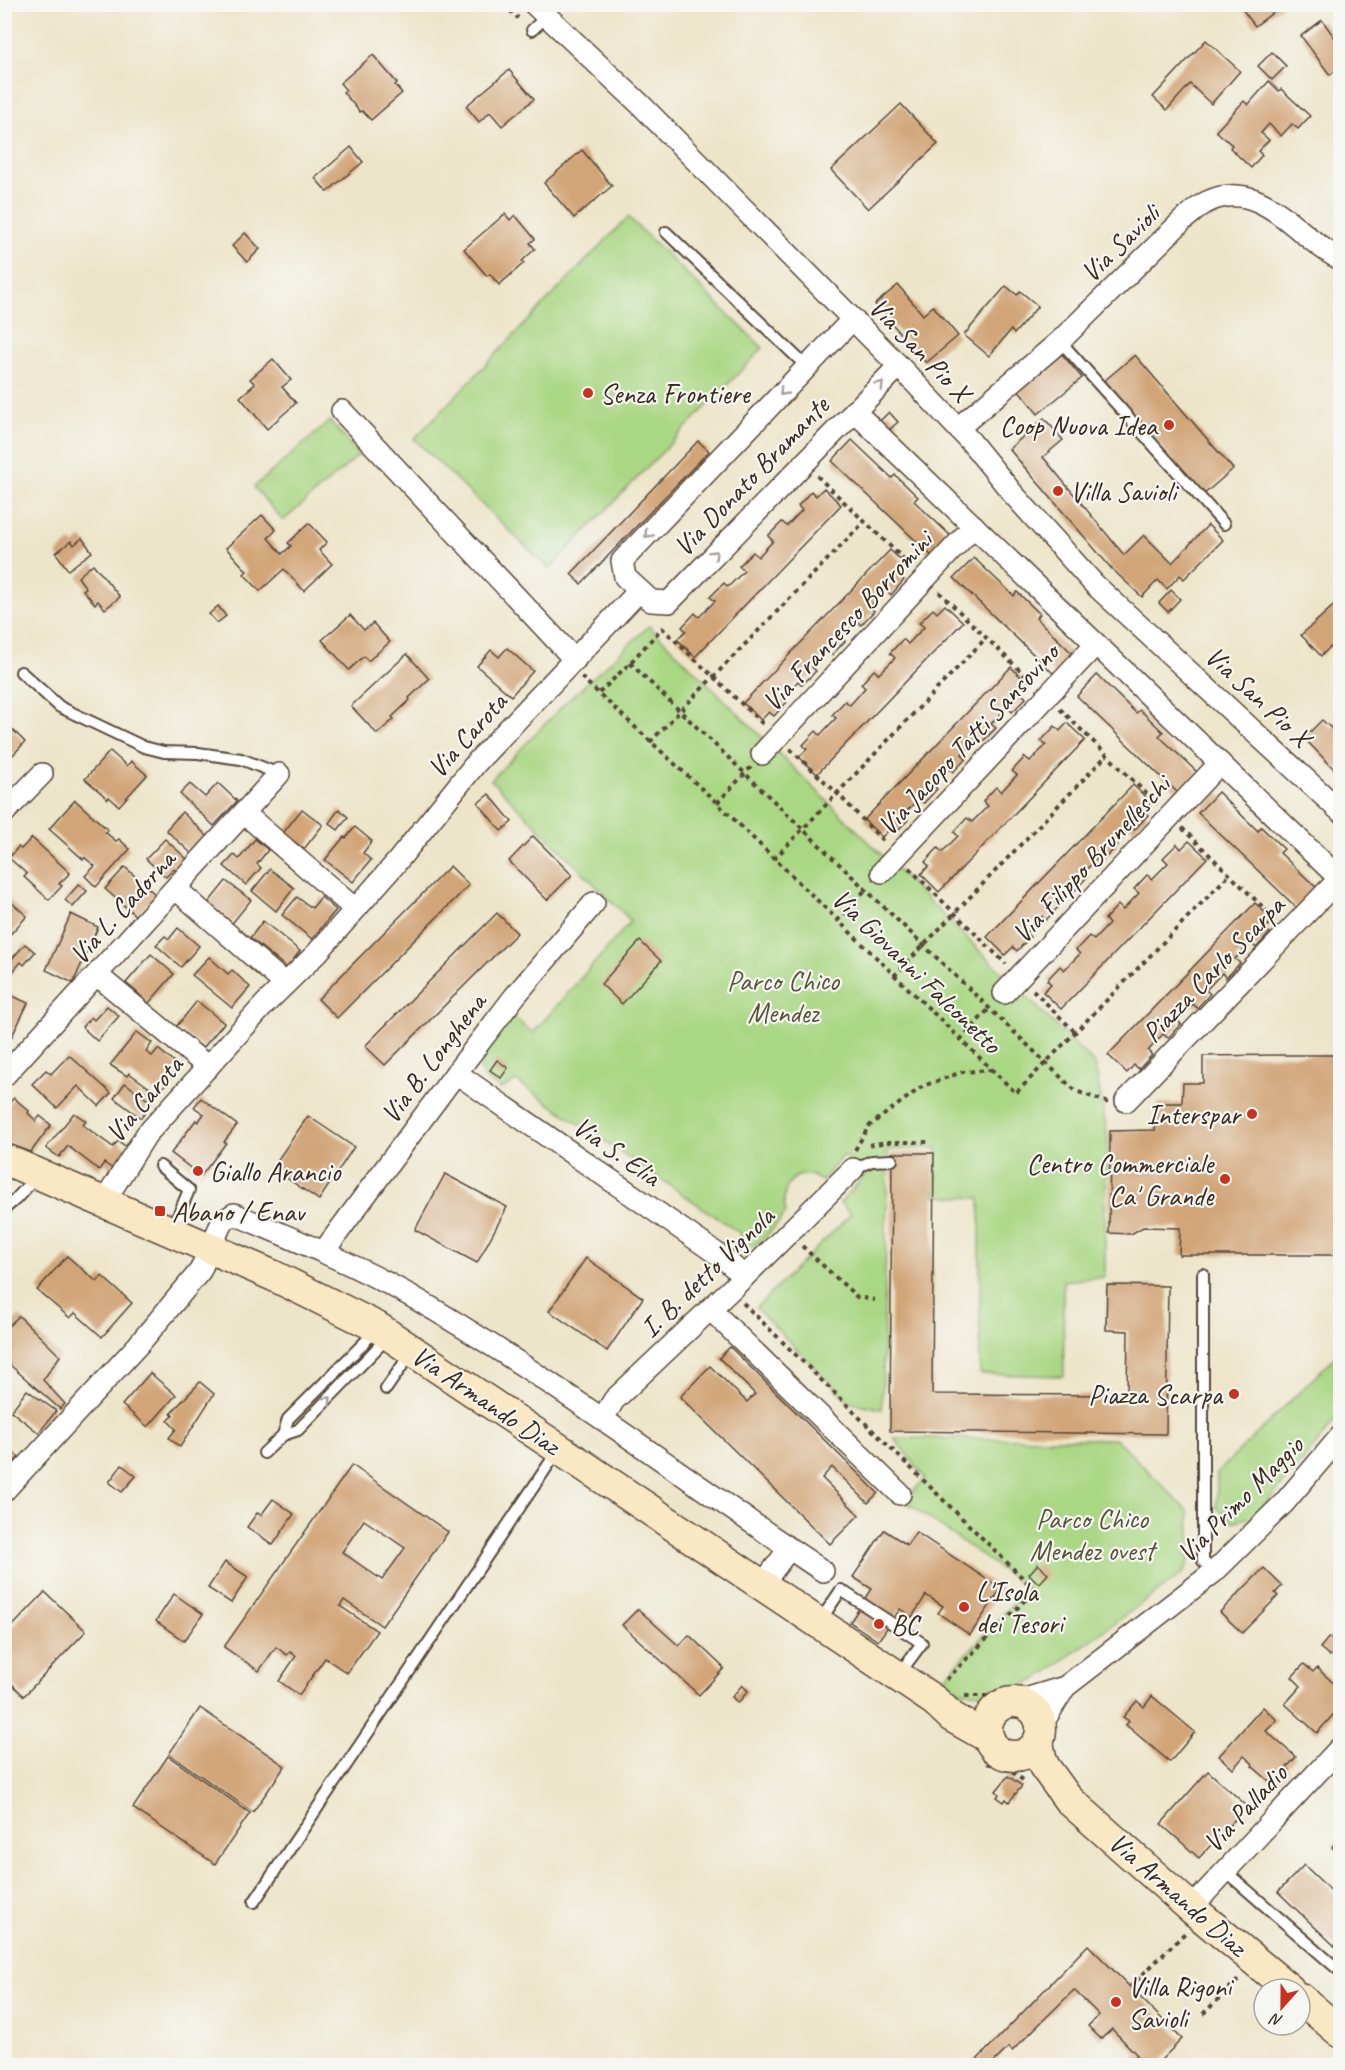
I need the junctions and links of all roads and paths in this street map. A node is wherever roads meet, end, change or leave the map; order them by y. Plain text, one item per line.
1 (538, 17) edge
2 (666, 232) dead end
3 (1341, 259) edge
4 (852, 320) junction
5 (1060, 341) junction
6 (899, 366) junction
7 (807, 367) junction
8 (342, 411) dead end
9 (854, 411) junction
10 (958, 428) junction
11 (864, 522) dead end
12 (1224, 524) dead end
13 (974, 526) junction
14 (639, 591) junction
15 (986, 638) dead end
16 (1096, 644) junction
17 (572, 663) junction
18 (630, 663) junction
19 (21, 672) dead end
20 (713, 677) junction
21 (598, 693) junction
22 (680, 711) junction
23 (778, 738) junction
24 (650, 742) junction
25 (762, 754) joint
26 (1106, 756) dead end
27 (1220, 764) junction
28 (745, 773) junction
29 (42, 774) dead end
30 (279, 774) joint
31 (837, 793) junction
32 (717, 803) junction
33 (1341, 811) edge
34 (4, 813) edge
35 (245, 814) junction
36 (803, 829) junction
37 (897, 856) junction
38 (774, 859) junction
39 (882, 872) joint
40 (1229, 874) dead end
41 (1340, 878) edge
42 (176, 889) junction
43 (866, 890) junction
44 (594, 903) dead end
45 (355, 909) junction
46 (955, 913) junction
47 (837, 921) junction
48 (923, 945) junction
49 (98, 976) junction
50 (894, 976) junction
51 (1019, 976) junction
52 (285, 984) junction
53 (1004, 993) joint
54 (989, 1009) junction
55 (1075, 1032) junction
56 (960, 1040) junction
57 (1045, 1063) junction
58 (208, 1067) junction
59 (992, 1070) junction
60 (456, 1073) junction
61 (4, 1076) edge
62 (1126, 1101) joint
63 (4, 1159) edge
64 (892, 1160) dead end
65 (854, 1161) junction
66 (160, 1166) dead end
67 (39, 1174) junction
68 (104, 1202) junction
69 (4, 1209) edge
70 (171, 1233) junction
71 (789, 1233) junction
72 (211, 1250) junction
73 (324, 1251) junction
74 (1203, 1274) dead end
75 (744, 1277) junction
76 (875, 1300) dead end
77 (710, 1309) junction
78 (393, 1338) junction
79 (386, 1389) dead end
80 (603, 1418) junction
81 (1341, 1437) edge
82 (560, 1448) junction
83 (264, 1453) dead end
84 (4, 1491) edge
85 (900, 1494) dead end
86 (789, 1549) junction
87 (823, 1571) dead end
88 (1214, 1572) junction
89 (762, 1585) junction
90 (818, 1623) junction
91 (897, 1677) junction
92 (1065, 1687) junction
93 (935, 1701) junction
94 (1006, 1705) junction
95 (1040, 1734) junction
96 (1341, 1748) edge
97 (994, 1752) junction
98 (1027, 1784) dead end
99 (1068, 1799) junction
100 (1225, 1872) junction
101 (254, 1902) dead end
102 (1189, 1919) junction
103 (1341, 1971) edge
104 (1242, 1976) dead end
105 (1272, 1977) edge
106 (1130, 1987) dead end
107 (1312, 2006) edge
108 (1203, 2014) dead end
109 (1338, 2023) edge

1 - 4 street, Via San Pio X
2 - 7 lane
3 - 5 street, Via Savioli
4 - 6 street, Via San Pio X
4 - 7 street
5 - 10 street, Via Savioli
5 - 12 lane
9 -> 6 street, Via Donato Bramante
6 - 10 street, Via San Pio X
7 -> 14 street
8 - 17 street
9 - 13 street
14 -> 9 street, Via Donato Bramante
10 - 33 street, Via San Pio X
11 - 20 path
13 - 16 street
13 - 23 street, Via Francesco Borromini
14 - 17 street, Via Carota
15 - 31 path
16 - 27 street
16 - 37 street, Via Jacopo Tatti Sansovino
17 - 21 path, Via Giovanni Falconetto
17 - 45 street, Via Carota
18 - 20 path
18 - 21 path
18 - 22 path
19 - 30 lane
20 - 22 path
20 - 23 path
21 - 24 path, Via Giovanni Falconetto
22 - 24 path
22 - 28 path
23 - 25 street, Via Francesco Borromini
23 - 31 path
24 - 32 path, Via Giovanni Falconetto
25 - 28 path
26 - 46 path
27 - 41 street
27 - 51 street, Via Filippo Brunelleschi
28 - 32 path
28 - 36 path
29 - 34 street
30 - 35 street, Via L. Cadorna
31 - 36 path
31 - 37 path
32 - 38 path, Via Giovanni Falconetto
35 - 42 street, Via L. Cadorna
35 - 45 street
36 - 38 path
36 - 43 path
37 - 39 street, Via Jacopo Tatti Sansovino
37 - 46 path
38 - 47 path, Via Giovanni Falconetto
39 - 43 path
40 - 55 path, Via Giovanni Falconetto
41 - 62 street, Piazza Carlo Scarpa
42 - 49 street, Via L. Cadorna
42 - 52 street
43 - 47 path
43 - 48 path
44 - 60 street, Via B. Longhena
45 - 52 street, Via Carota
46 - 48 path
46 - 51 path
47 - 50 path, Via Giovanni Falconetto
48 - 50 path
48 - 54 path
49 - 58 street
49 - 61 street, Via L. Cadorna
50 - 56 path, Via Giovanni Falconetto
51 - 53 street, Via Filippo Brunelleschi
51 - 55 path
52 - 58 street, Via Carota
53 - 54 path
54 - 56 path
54 - 57 path
55 - 57 path, Via Giovanni Falconetto
56 - 59 path, Via Giovanni Falconetto
57 - 59 path, Via Giovanni Falconetto
57 - 62 path
58 - 68 street, Via Carota
59 - 65 path
60 - 73 street, Via B. Longhena
60 - 75 street, Via S. Elia
63 - 67 street, Via Armando Diaz
64 - 65 lane
65 - 71 street, I. B. detto Vignola
66 - 70 lane
67 - 68 street, Via Armando Diaz
67 - 69 lane
68 - 70 street, Via Armando Diaz
70 - 72 street, Via Armando Diaz
71 - 75 street, I. B. detto Vignola
71 - 76 path
72 - 73 street
72 - 78 street, Via Armando Diaz
72 - 84 street
73 - 80 street
74 - 88 lane
75 - 77 street, I. B. detto Vignola
77 - 80 street, I. B. detto Vignola
77 - 85 street
78 - 79 lane
78 - 82 street, Via Armando Diaz
78 - 83 lane
80 - 86 street
81 - 88 street, Via Primo Maggio
82 - 89 street, Via Armando Diaz
82 - 101 lane
86 - 87 street
86 - 89 street
88 - 92 street, Via Primo Maggio
89 - 90 street, Via Armando Diaz
90 - 91 street, Via Armando Diaz
90 - 91 lane
91 - 93 street, Via Armando Diaz
92 - 94 street, Via Primo Maggio
92 - 95 street, Via Primo Maggio
93 - 94 street, Via Armando Diaz
93 - 97 street, Via Armando Diaz
94 - 95 street
94 - 97 street
95 - 97 street
95 - 99 street, Via Armando Diaz
96 - 100 street, Via Palladio
97 - 98 path
97 - 99 street, Via Armando Diaz
99 - 102 street, Via Armando Diaz
100 - 102 street, Via Palladio
100 - 103 lane
102 - 105 street, Via Armando Diaz
102 - 106 path
104 - 108 path
107 - 109 street

